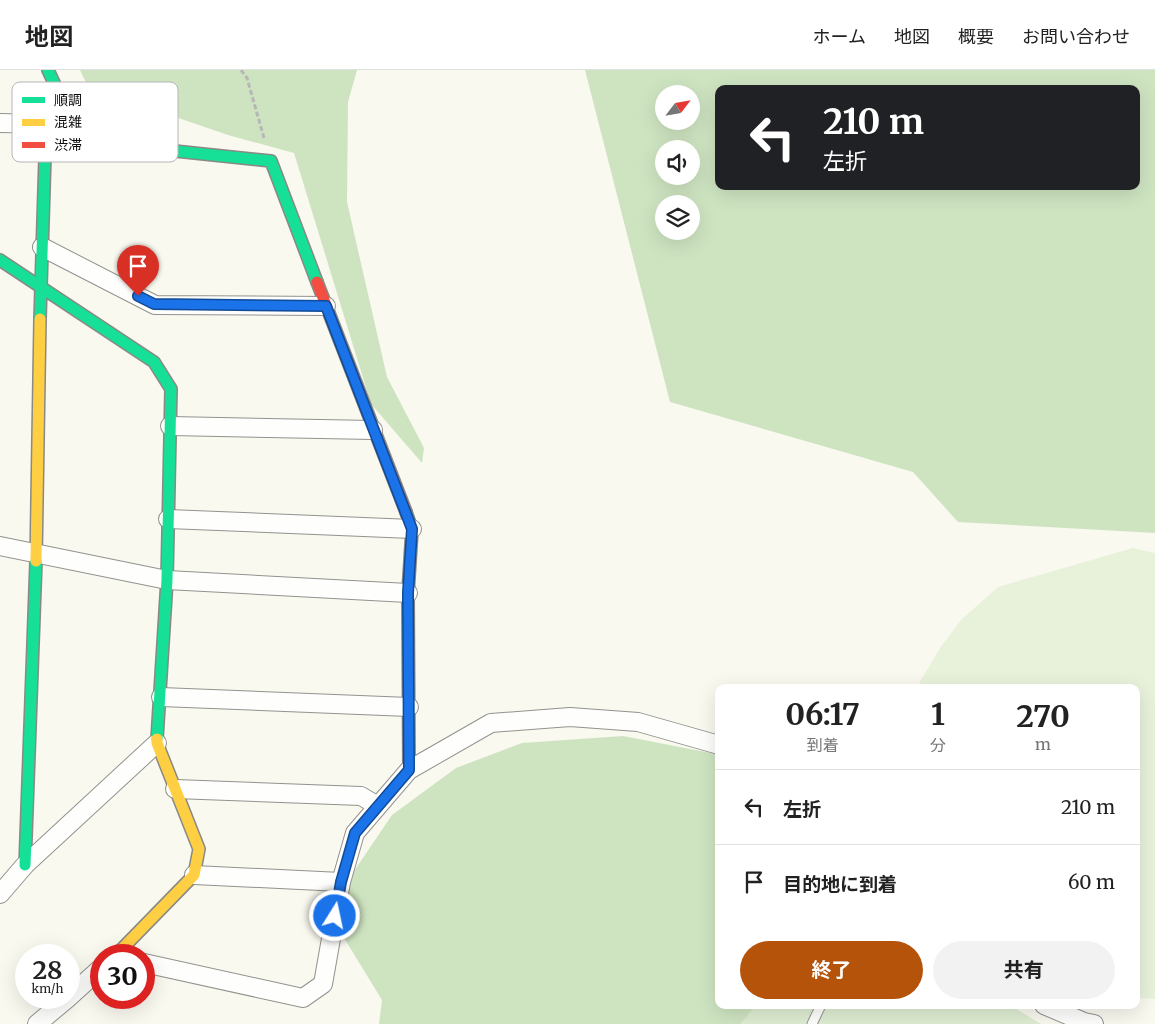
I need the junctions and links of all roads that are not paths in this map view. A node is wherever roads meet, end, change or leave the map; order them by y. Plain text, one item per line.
1 (48, 70) edge
2 (53, 82) edge
3 (178, 151) edge
4 (45, 162) edge
5 (42, 247) junction
6 (0, 260) edge
7 (41, 287) junction
8 (326, 306) junction
9 (170, 426) junction
10 (373, 430) junction
11 (168, 520) junction
12 (412, 529) junction
13 (0, 546) edge
14 (36, 554) junction
15 (167, 580) junction
16 (408, 593) junction
17 (161, 697) junction
18 (409, 706) junction
19 (157, 743) junction
20 (715, 744) edge
21 (409, 770) junction
22 (175, 789) junction
23 (378, 806) junction
24 (25, 866) junction
25 (194, 875) junction
26 (341, 882) junction
27 (0, 894) edge
28 (127, 944) edge
29 (155, 965) edge
30 (90, 978) edge
31 (80, 986) edge
32 (54, 1009) edge
33 (819, 1009) edge
34 (1053, 1009) edge
35 (37, 1024) edge
36 (812, 1024) edge
37 (1094, 1024) edge

1 - 2 street
3 - 8 street
4 - 5 street
5 - 7 street
5 - 8 street
6 - 7 street
7 - 9 street
7 - 14 street
8 - 10 street
9 - 10 street
9 - 11 street
10 - 12 street
11 - 12 street
11 - 15 street
12 - 16 street
13 - 14 street
14 - 15 street
14 - 24 street
15 - 16 street
15 - 17 street
16 - 18 street
17 - 18 street
17 - 19 street
18 - 21 street
19 - 22 street
19 - 24 street
20 - 21 street
21 - 23 street
22 - 23 street
22 - 25 street
23 - 26 street
24 - 27 street
25 - 26 street
25 - 28 street
26 - 29 street
30 - 31 street
32 - 35 street
33 - 36 lane
34 - 37 street

